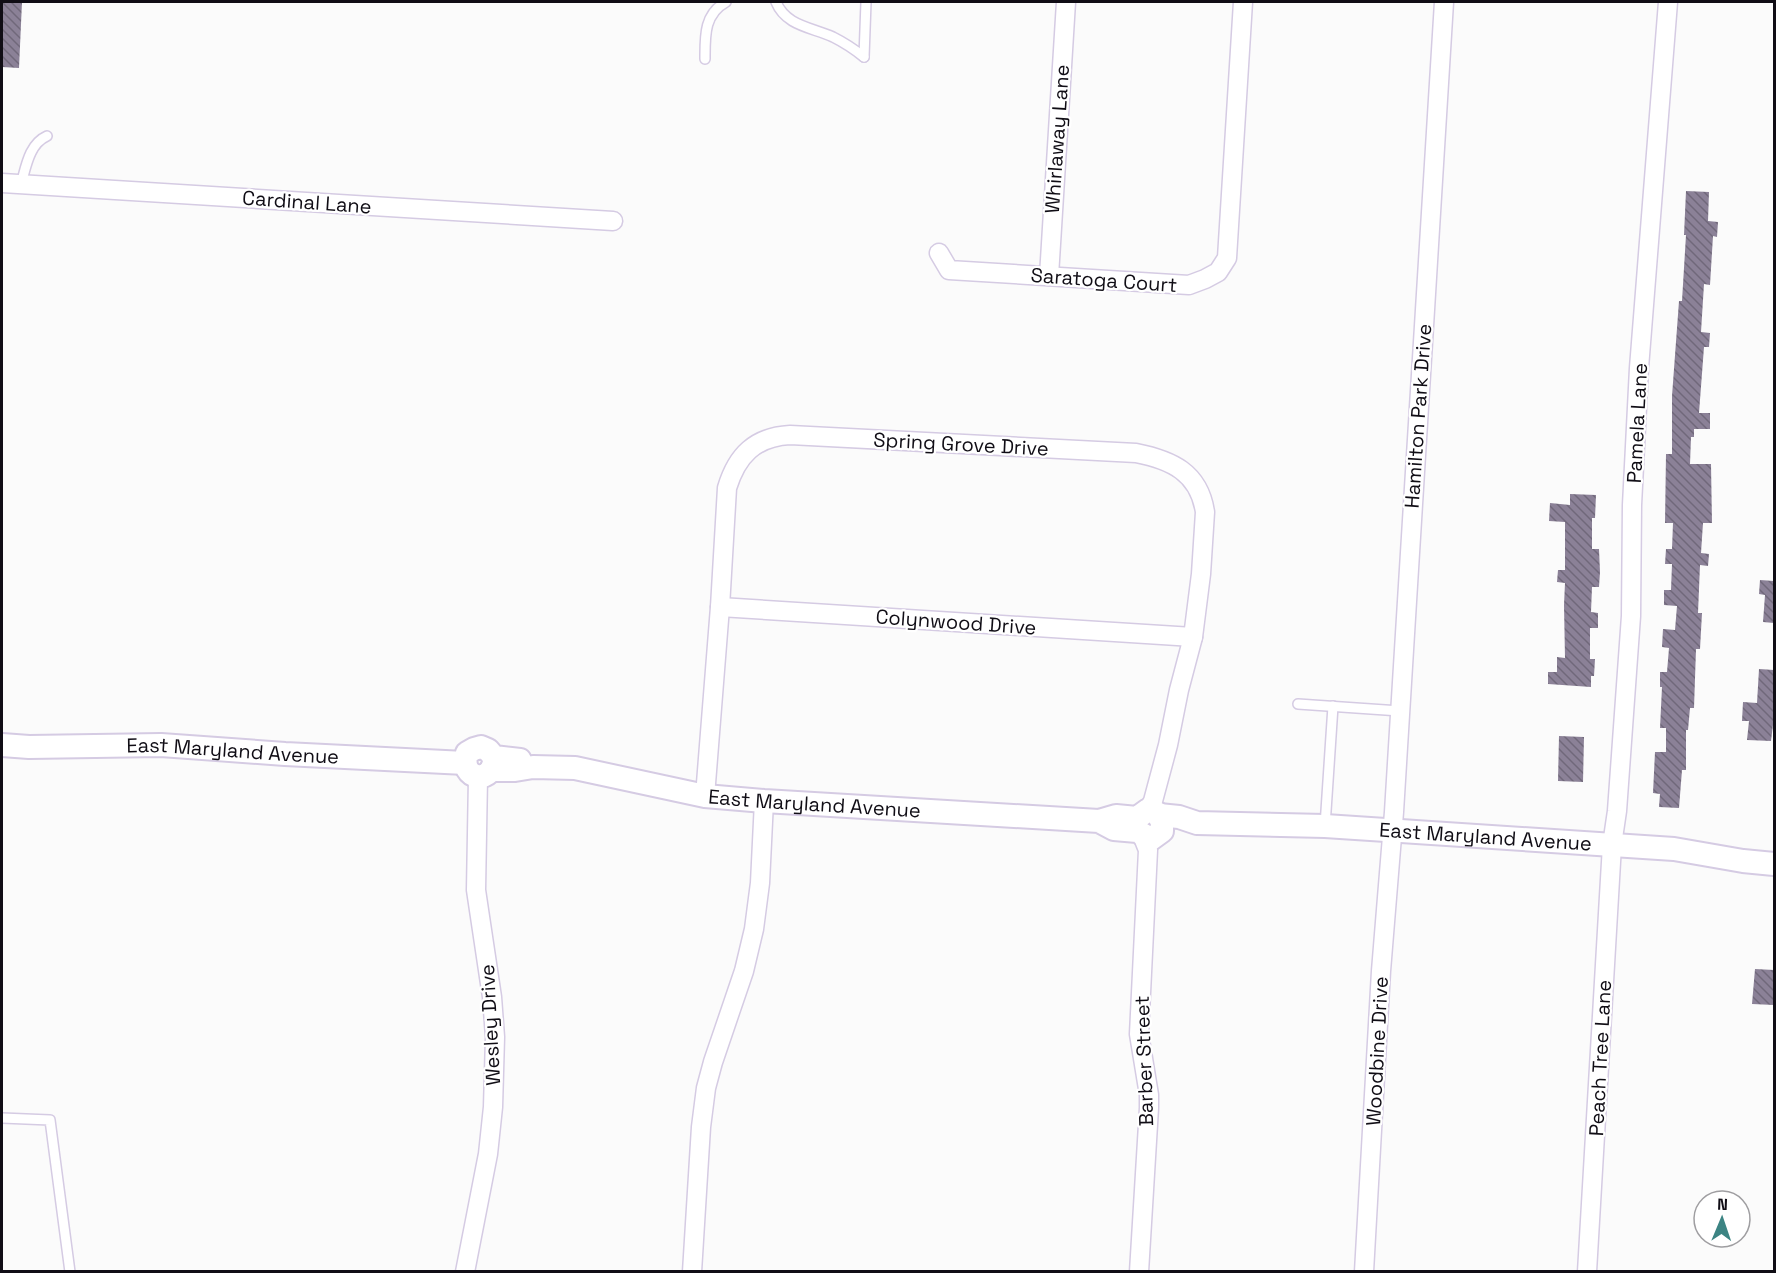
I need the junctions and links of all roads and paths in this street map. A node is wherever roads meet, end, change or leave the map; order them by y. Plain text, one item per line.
1 (726, 2) edge
2 (776, 2) edge
3 (866, 2) edge
4 (1066, 2) edge
5 (1243, 2) edge
6 (1444, 2) edge
7 (1668, 2) edge
8 (705, 59) dead end
9 (47, 136) dead end
10 (2, 183) edge
11 (21, 184) junction
12 (614, 221) dead end
13 (939, 253) dead end
14 (1049, 276) junction
15 (720, 607) junction
16 (1192, 637) junction
17 (1298, 705) dead end
18 (1333, 706) junction
19 (1400, 711) junction
20 (2, 745) edge
21 (482, 766) junction
22 (705, 796) junction
23 (764, 801) junction
24 (1150, 824) junction
25 (1325, 826) junction
26 (1392, 831) junction
27 (1612, 845) junction
28 (1774, 864) edge
29 (2, 1118) edge
30 (70, 1272) edge
31 (465, 1272) edge
32 (692, 1272) edge
33 (1139, 1272) edge
34 (1364, 1272) edge
35 (1587, 1272) edge

1 - 8 lane
2 - 3 lane
4 - 14 street, Whirlaway Lane
5 - 14 street, Saratoga Court
6 - 19 street, Hamilton Park Drive
7 - 27 street, Pamela Lane
9 - 11 lane
10 - 11 street, Cardinal Lane
11 - 12 street, Cardinal Lane
13 - 14 street, Saratoga Court
15 - 16 street, Colynwood Drive
15 - 16 street, Spring Grove Drive
15 - 22 street, Spring Grove Drive
16 - 24 street, Spring Grove Drive
17 - 18 lane
18 - 19 lane
18 - 25 lane
19 - 26 street, Hamilton Park Drive
20 - 21 street, East Maryland Avenue
21 - 22 street, East Maryland Avenue
21 - 31 street, Wesley Drive
22 - 23 street, East Maryland Avenue
23 - 24 street, East Maryland Avenue
23 - 32 street
24 - 25 street, East Maryland Avenue
24 - 33 street, Barber Street
25 - 26 street, East Maryland Avenue
26 - 27 street, East Maryland Avenue
26 - 34 street, Woodbine Drive
27 - 28 street, East Maryland Avenue
27 - 35 street, Peach Tree Lane
29 - 30 lane

